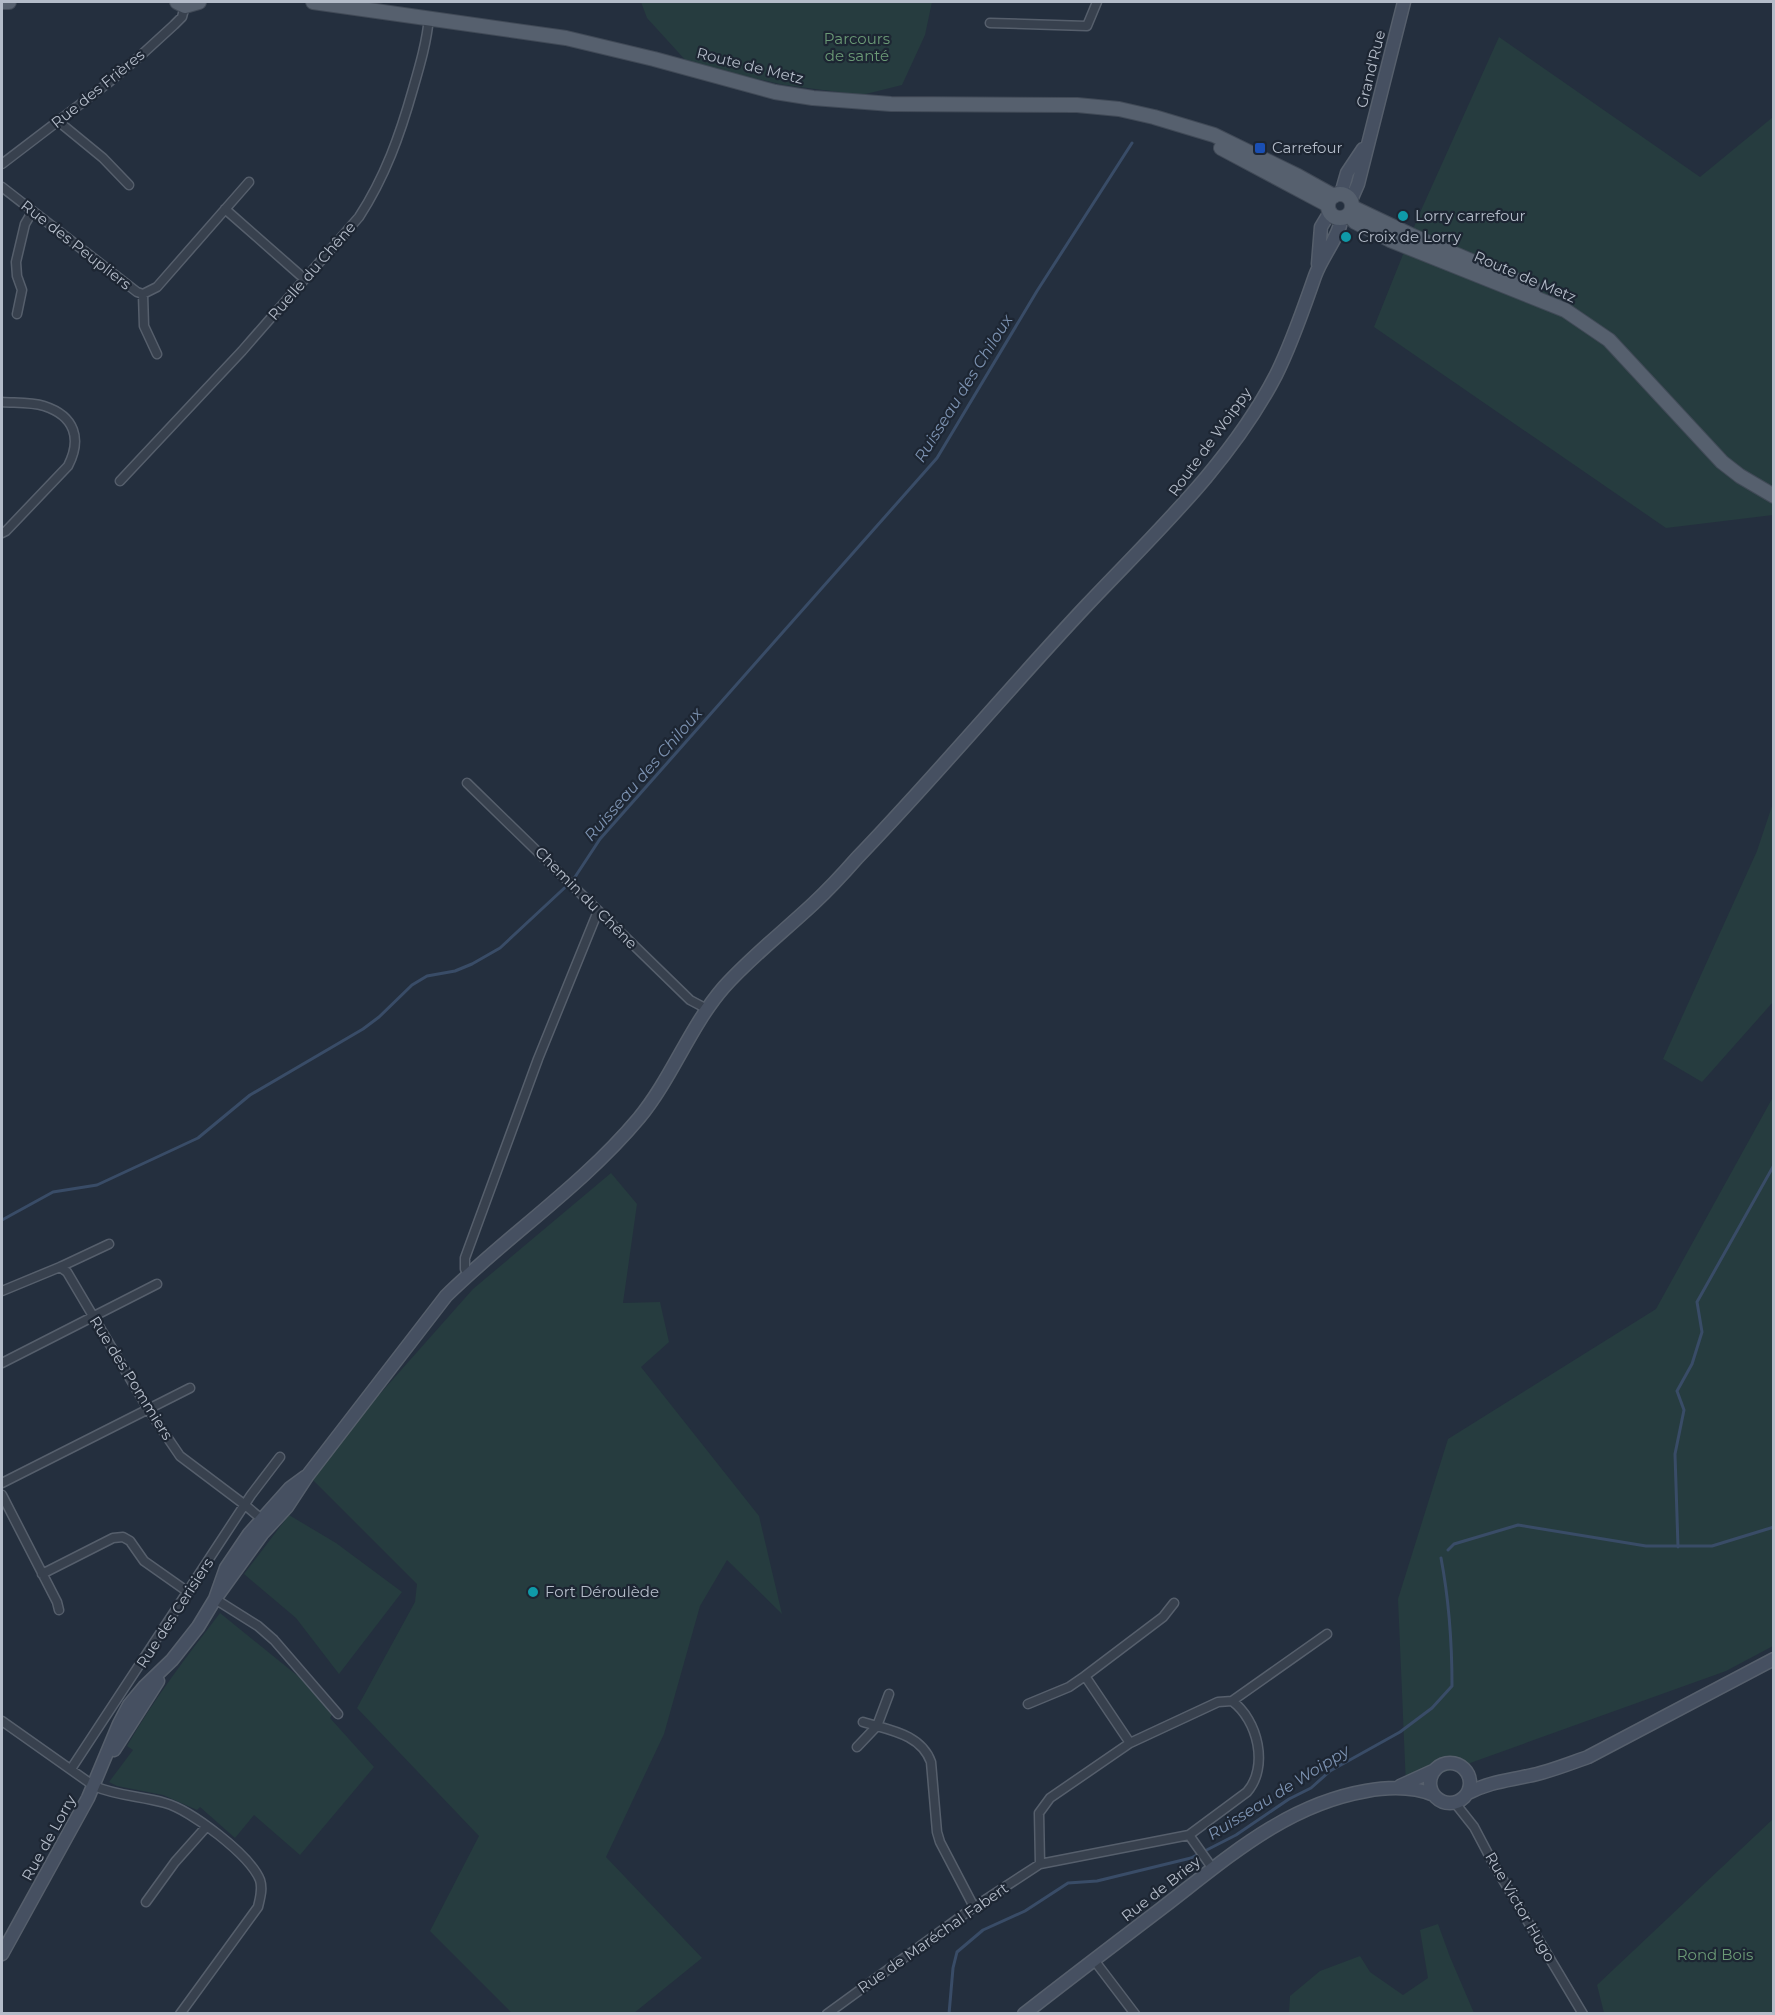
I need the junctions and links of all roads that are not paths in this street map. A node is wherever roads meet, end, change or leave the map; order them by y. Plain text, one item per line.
1 (2, 2) edge
2 (9, 2) edge
3 (313, 2) edge
4 (1097, 2) edge
5 (1404, 2) edge
6 (191, 3) edge
7 (429, 17) junction
8 (990, 23) dead end
9 (60, 120) junction
10 (1368, 144) junction
11 (2, 164) edge
12 (249, 182) dead end
13 (129, 185) dead end
14 (2, 187) edge
15 (1341, 206) junction
16 (225, 209) junction
17 (32, 213) junction
18 (300, 275) dead end
19 (142, 294) junction
20 (17, 314) dead end
21 (157, 354) dead end
22 (2, 402) edge
23 (120, 481) dead end
24 (1773, 486) edge
25 (1773, 496) edge
26 (2, 532) edge
27 (467, 783) dead end
28 (598, 911) junction
29 (707, 1009) junction
30 (109, 1244) dead end
31 (60, 1267) junction
32 (468, 1274) junction
33 (157, 1284) dead end
34 (2, 1291) edge
35 (93, 1317) junction
36 (2, 1363) edge
37 (190, 1388) dead end
38 (148, 1409) junction
39 (280, 1457) dead end
40 (2, 1483) edge
41 (2, 1495) edge
42 (245, 1504) junction
43 (266, 1522) junction
44 (42, 1574) junction
45 (188, 1592) junction
46 (215, 1599) junction
47 (1174, 1603) dead end
48 (60, 1610) dead end
49 (1327, 1634) dead end
50 (1773, 1659) edge
51 (1085, 1677) junction
52 (889, 1694) dead end
53 (1232, 1701) junction
54 (1028, 1704) dead end
55 (338, 1714) dead end
56 (2, 1721) edge
57 (863, 1722) dead end
58 (878, 1726) junction
59 (1130, 1743) junction
60 (857, 1747) dead end
61 (71, 1769) junction
62 (1434, 1770) junction
63 (1467, 1772) junction
64 (1496, 1781) junction
65 (94, 1786) junction
66 (1395, 1788) junction
67 (1468, 1792) junction
68 (1434, 1795) junction
69 (1455, 1803) junction
70 (207, 1826) junction
71 (1189, 1834) junction
72 (1041, 1864) junction
73 (1210, 1865) junction
74 (146, 1902) dead end
75 (974, 1907) junction
76 (2, 1954) edge
77 (1094, 1960) junction
78 (180, 2013) edge
79 (827, 2013) edge
80 (1024, 2013) edge
81 (1135, 2013) edge
82 (1583, 2013) edge

1 - 2 main road
3 - 7 main road, Route de Metz
4 - 8 street
5 - 10 street, Grand'Rue
6 - 9 street, Rue des Frières
7 - 15 main road, Route de Metz
7 - 23 street, Ruelle du Chêne
9 - 11 street, Rue des Frières
9 - 13 street
10 - 15 street, Grand'Rue
10 - 15 street, Grand'Rue
12 - 16 street, Rue des Peupliers
14 - 17 street, Rue des Peupliers
15 - 24 main road, Route de Metz
15 - 25 main road, Route de Metz
15 - 29 street, Route de Woippy
16 - 18 street
16 - 19 street, Rue des Peupliers
17 - 19 street, Rue des Peupliers
17 - 20 street
19 - 21 street
22 - 26 street
27 - 28 street, Chemin du Chêne
28 - 29 street, Chemin du Chêne
28 - 32 street
29 - 32 street, Rue de Lorry
30 - 31 street
31 - 34 street
31 - 35 street, Rue des Pommiers
32 - 43 street, Rue de Lorry
33 - 35 street
35 - 36 street
35 - 38 street, Rue des Pommiers
37 - 38 street
38 - 40 street
38 - 42 street, Rue des Pommiers
39 - 42 street, Rue des Cerisiers
41 - 44 street
42 - 43 street, Rue des Pommiers
42 - 45 street, Rue des Cerisiers
43 - 46 street, Rue de Lorry
44 - 45 street
44 - 48 street
45 - 61 street, Rue des Cerisiers
46 - 55 street
46 - 65 street, Rue de Lorry
47 - 51 street
49 - 53 street
50 - 64 street
51 - 54 street
51 - 59 street
52 - 58 street
53 - 59 street
53 - 71 street
56 - 61 street
57 - 58 street
58 - 60 street
58 - 75 street
59 - 72 street
61 - 65 street
62 - 63 street
62 - 66 street, Rue de Briey
62 - 68 street
63 - 64 street
63 - 67 street
64 - 67 street
65 - 70 street
65 - 76 street, Rue de Lorry
66 - 68 street, Rue de Briey
66 - 73 street, Rue de Briey
67 - 69 street
68 - 69 street
69 - 82 street, Rue Victor Hugo
70 - 74 street
70 - 78 street
71 - 72 street
71 - 73 street
72 - 75 street, Rue de Maréchal Fabert
73 - 77 street, Rue de Briey
75 - 79 street, Rue de Maréchal Fabert
77 - 80 street, Rue de Briey
77 - 81 street

